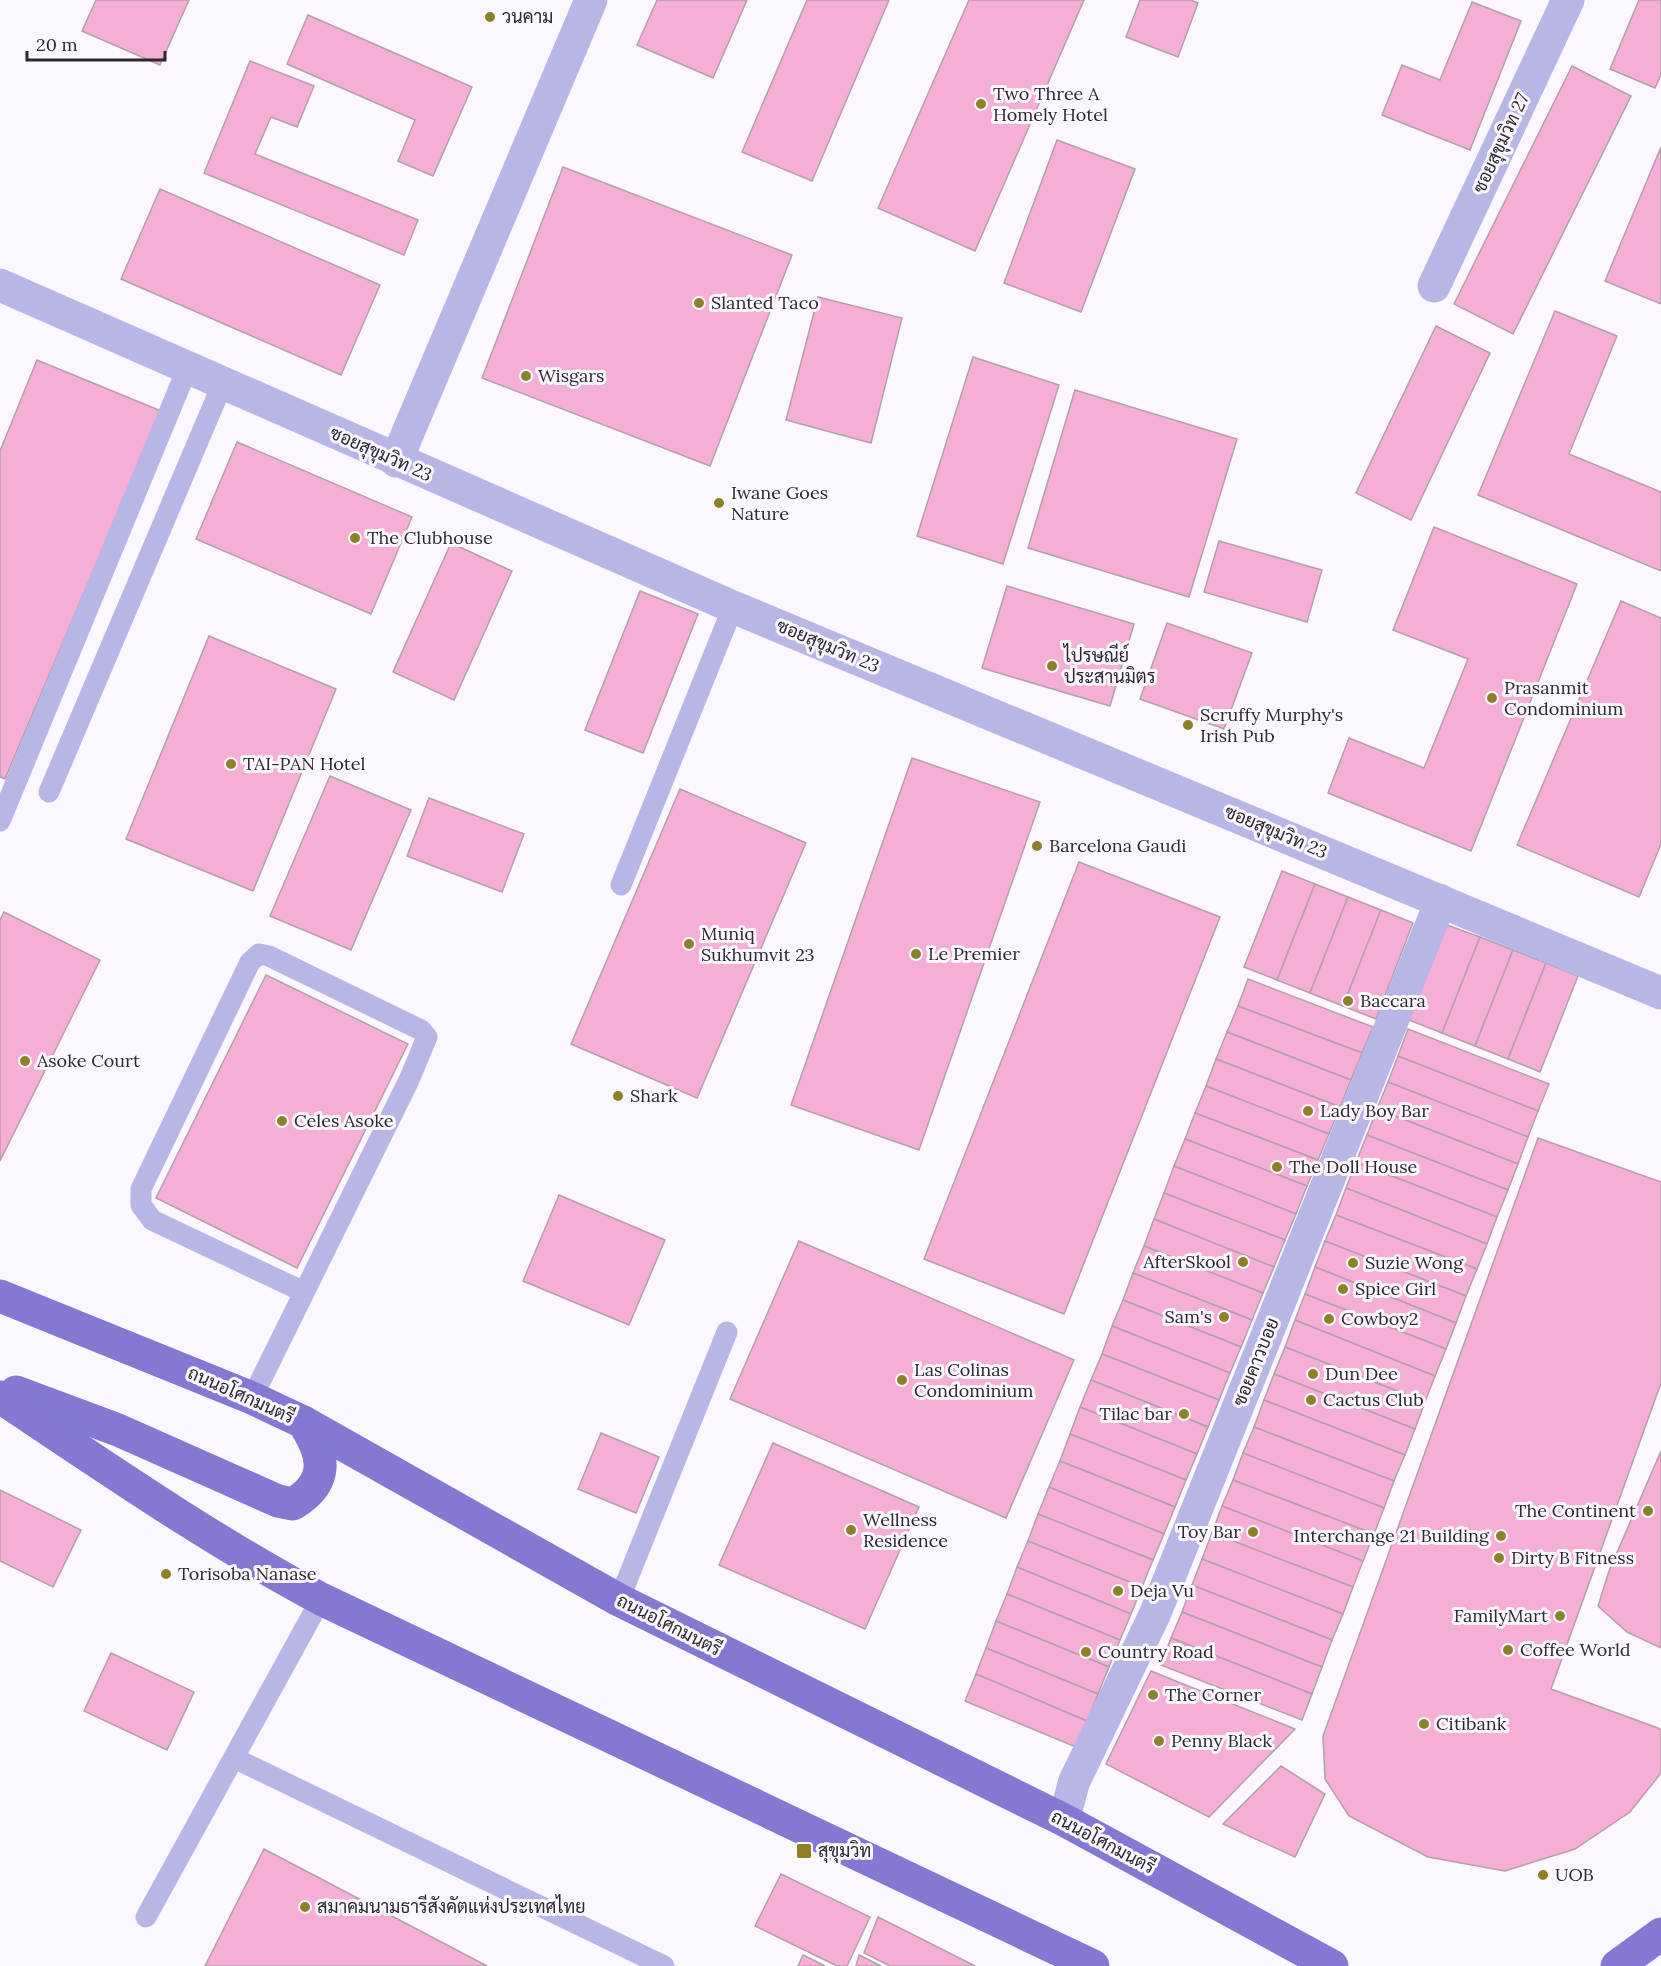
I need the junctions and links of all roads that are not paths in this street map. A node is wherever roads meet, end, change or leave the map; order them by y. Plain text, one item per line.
1 (591, 0) edge
2 (1568, 0) edge
3 (0, 285) edge
4 (1434, 285) dead end
5 (187, 369) junction
6 (222, 384) junction
7 (396, 461) junction
8 (734, 607) junction
9 (49, 792) dead end
10 (0, 821) edge
11 (621, 885) dead end
12 (1441, 900) junction
13 (1661, 993) edge
14 (304, 1292) junction
15 (0, 1296) edge
16 (727, 1332) dead end
17 (0, 1386) edge
18 (0, 1396) edge
19 (252, 1398) junction
20 (303, 1422) junction
21 (321, 1599) junction
22 (619, 1600) junction
23 (234, 1758) junction
24 (1064, 1820) junction
25 (146, 1917) dead end
26 (1661, 1934) edge
27 (664, 1966) edge
28 (1093, 1966) edge
29 (1332, 1966) edge
30 (1617, 1966) edge

1 - 7 street
2 - 4 street, ซอยสุขุมวิท 27
3 - 5 street, ซอยสุขุมวิท 23
5 - 6 street, ซอยสุขุมวิท 23
5 - 10 lane
6 - 7 street, ซอยสุขุมวิท 23
6 - 9 lane
7 - 8 street, ซอยสุขุมวิท 23
8 - 11 lane
8 - 12 street, ซอยสุขุมวิท 23
12 - 13 street, ซอยสุขุมวิท 23
12 - 24 street, ซอยคาวบอย
14 - 14 lane
14 - 19 lane
15 - 19 main road, ถนนอโศกมนตรี
16 - 22 lane
17 - 20 main road
18 - 21 main road
19 - 20 main road, ถนนอโศกมนตรี
20 - 22 main road, ถนนอโศกมนตรี
21 - 23 lane
21 - 28 main road
22 - 24 main road, ถนนอโศกมนตรี
23 - 25 lane
23 - 27 lane
24 - 29 main road, ถนนอโศกมนตรี
26 - 30 main road

